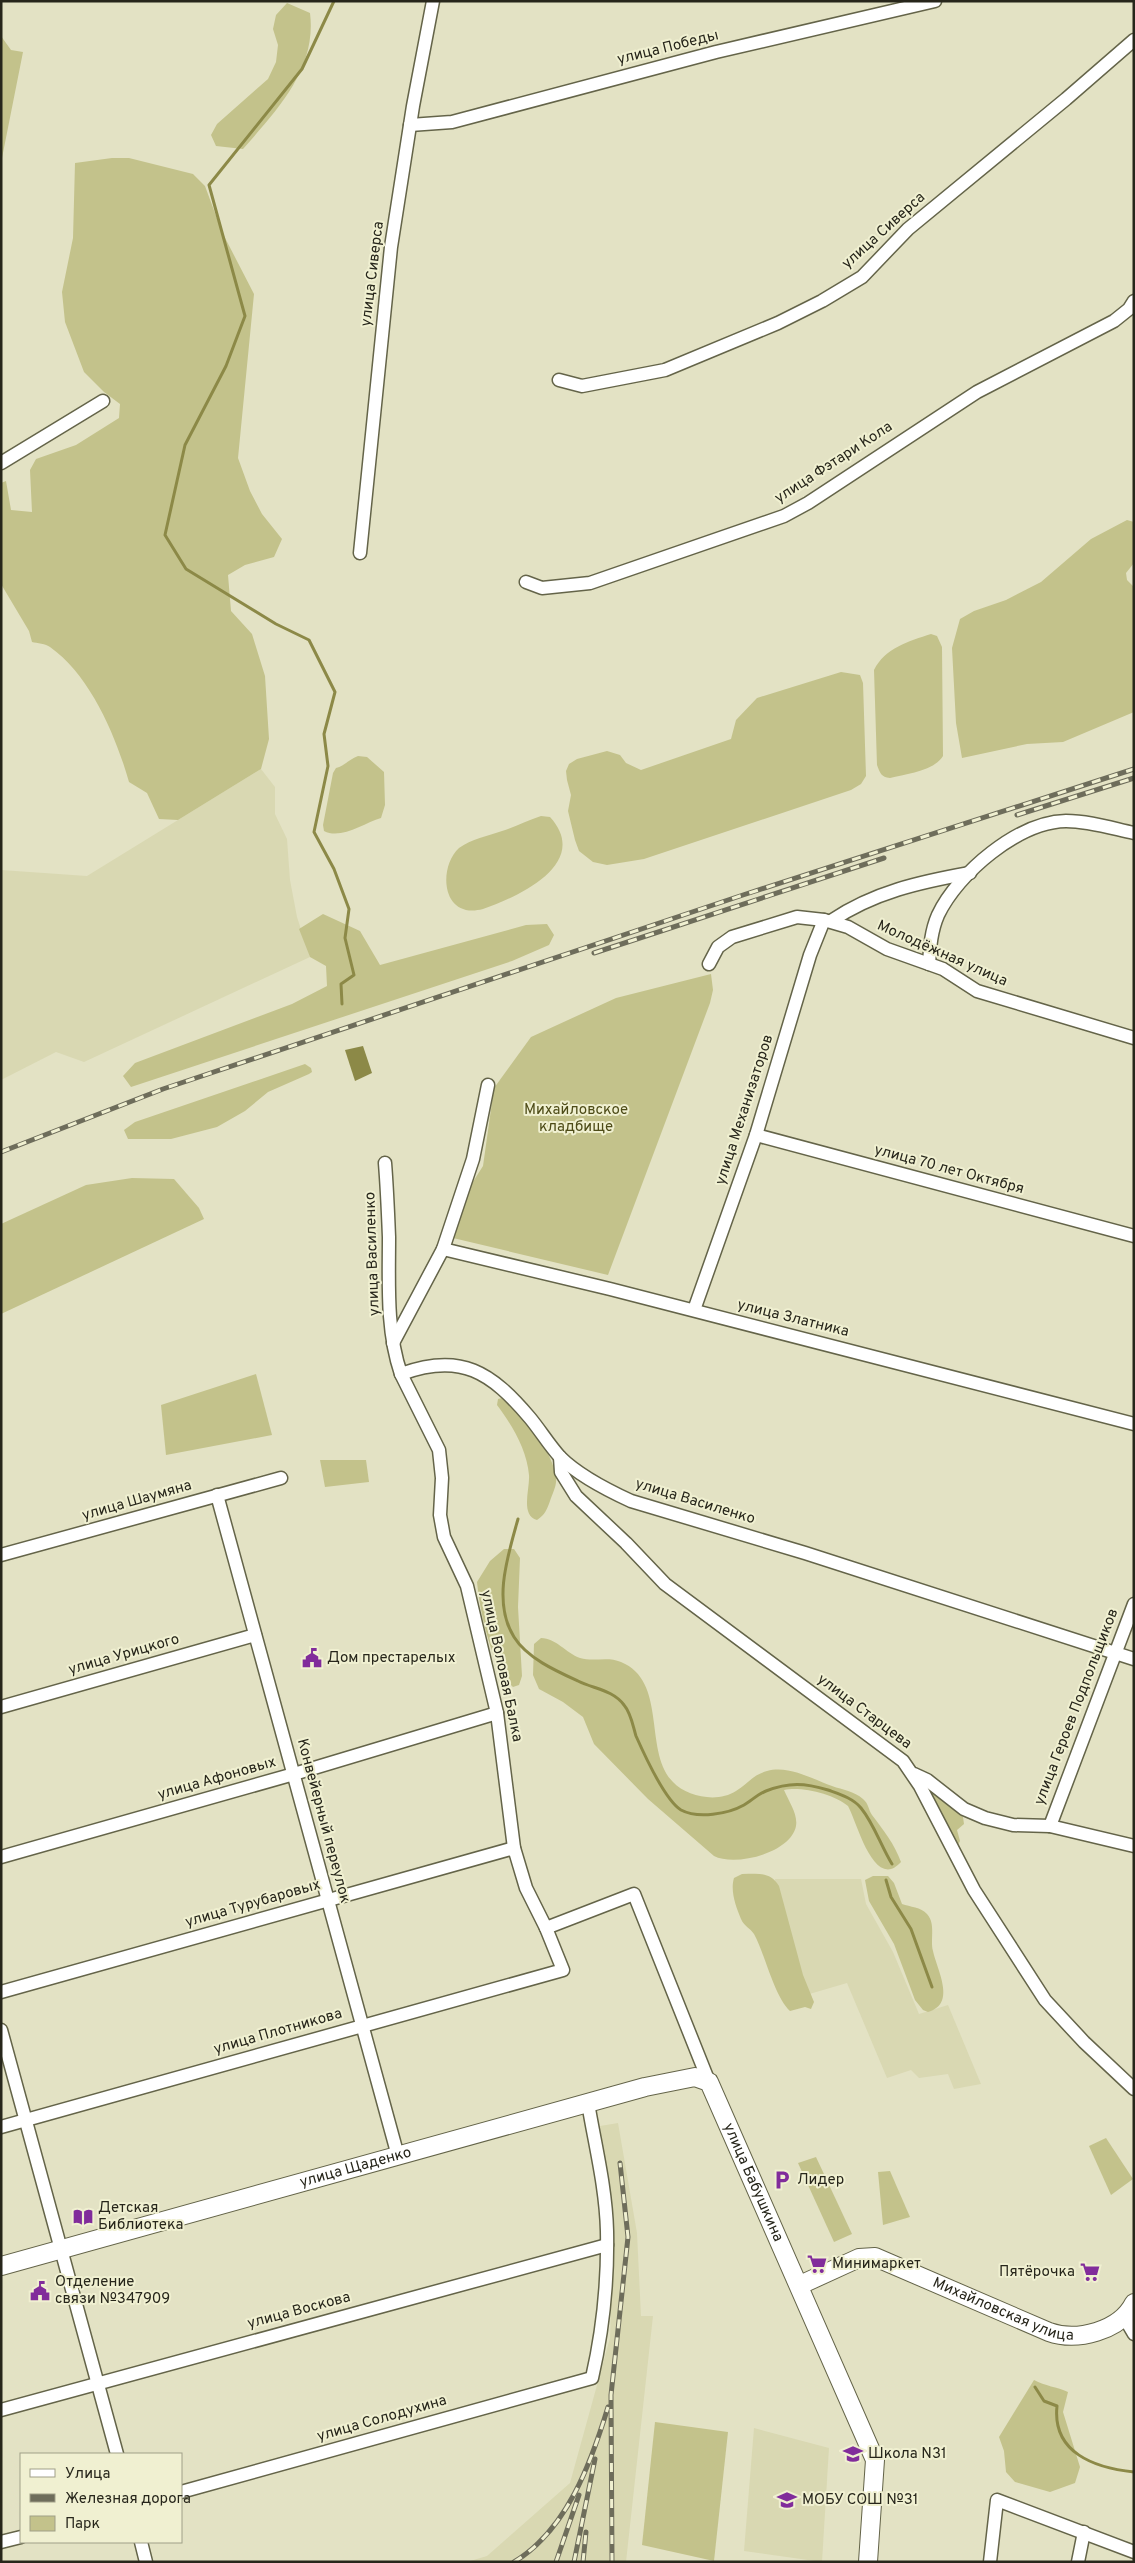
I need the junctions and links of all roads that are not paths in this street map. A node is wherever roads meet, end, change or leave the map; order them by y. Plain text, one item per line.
1 (433, 1) edge
2 (935, 1) edge
3 (1134, 40) edge
4 (410, 125) junction
5 (1134, 302) edge
6 (559, 380) dead end
7 (103, 401) dead end
8 (1, 463) edge
9 (360, 553) dead end
10 (526, 582) dead end
11 (1134, 833) edge
12 (970, 873) junction
13 (828, 921) junction
14 (709, 964) dead end
15 (929, 964) junction
16 (1134, 1038) edge
17 (488, 1085) dead end
18 (756, 1135) junction
19 (385, 1163) dead end
20 (1134, 1236) edge
21 (443, 1249) junction
22 (694, 1310) junction
23 (393, 1343) junction
24 (401, 1374) junction
25 (1134, 1424) edge
26 (560, 1457) junction
27 (281, 1478) dead end
28 (217, 1495) junction
29 (1, 1556) edge
30 (1134, 1604) edge
31 (255, 1634) junction
32 (1115, 1654) junction
33 (1134, 1659) edge
34 (1, 1707) edge
35 (498, 1713) junction
36 (294, 1774) junction
37 (914, 1774) junction
38 (1050, 1826) junction
39 (1134, 1846) edge
40 (514, 1848) junction
41 (1, 1857) edge
42 (328, 1900) junction
43 (546, 1928) junction
44 (563, 1970) joint
45 (1, 1992) edge
46 (362, 2026) junction
47 (1, 2030) edge
48 (709, 2082) junction
49 (1134, 2089) edge
50 (588, 2103) junction
51 (26, 2120) junction
52 (1, 2126) edge
53 (398, 2156) junction
54 (607, 2245) junction
55 (61, 2250) junction
56 (1, 2266) edge
57 (800, 2285) junction
58 (1129, 2310) edge
59 (1134, 2334) edge
60 (98, 2384) junction
61 (1, 2410) edge
62 (117, 2453) edge
63 (182, 2492) edge
64 (1084, 2532) junction
65 (20, 2537) edge
66 (1, 2542) edge
67 (141, 2543) edge
68 (1134, 2552) edge
69 (146, 2562) edge
70 (868, 2562) edge
71 (990, 2562) edge
72 (1078, 2562) edge

1 - 4 street, улица Сиверса
2 - 4 street, улица Победы
3 - 6 street, улица Сиверса
4 - 9 street, улица Сиверса
5 - 10 street, улица Фэтари Кола
7 - 8 street
11 - 12 street
12 - 13 street
12 - 15 street
13 - 14 street, Молодёжная улица
13 - 15 street, Молодёжная улица
13 - 18 street, улица Механизаторов
15 - 16 street, Молодёжная улица
17 - 21 street
18 - 20 street, улица 70 лет Октября
18 - 22 street, улица Механизаторов
19 - 23 street, улица Василенко
21 - 22 street, улица Златника
21 - 23 street
22 - 25 street, улица Златника
23 - 24 street, улица Василенко
24 - 26 street, улица Василенко
24 - 35 street, улица Воловая Балка
26 - 32 street, улица Василенко
26 - 37 street, улица Старцева
27 - 28 street, улица Шаумяна
28 - 29 street, улица Шаумяна
28 - 31 street, Конвейерный переулок
30 - 32 street, улица Героев Подпольщиков
31 - 34 street, улица Урицкого
31 - 36 street, Конвейерный переулок
32 - 33 street, улица Василенко
32 - 38 street, улица Героев Подпольщиков
35 - 36 street, улица Афоновых
35 - 40 street, улица Воловая Балка
36 - 41 street, улица Афоновых
36 - 42 street, Конвейерный переулок
37 - 38 street
37 - 49 street, улица Старцева
38 - 39 street, улица Героев Подпольщиков
40 - 42 street, улица Турубаровых
40 - 43 street, улица Воловая Балка
42 - 45 street, улица Турубаровых
42 - 46 street, Конвейерный переулок
43 - 44 street, улица Воловая Балка
43 - 48 street, улица Бабушкина
44 - 46 street, улица Плотникова
46 - 51 street, улица Плотникова
46 - 53 street, Конвейерный переулок
47 - 51 street
48 - 50 street, улица Щаденко
48 - 57 street, улица Бабушкина
50 - 53 street, улица Щаденко
50 - 54 street
51 - 52 street, улица Плотникова
51 - 55 street
53 - 55 street, улица Щаденко
54 - 60 street, улица Воскова
54 - 63 street, улица Солодухина
55 - 56 street, улица Щаденко
55 - 60 street
57 - 58 street, Михайловская улица
57 - 70 street, улица Бабушкина
58 - 59 street, Михайловская улица
60 - 61 street, улица Воскова
60 - 62 street
64 - 68 street
64 - 71 street
64 - 72 street
65 - 66 street
67 - 69 street

